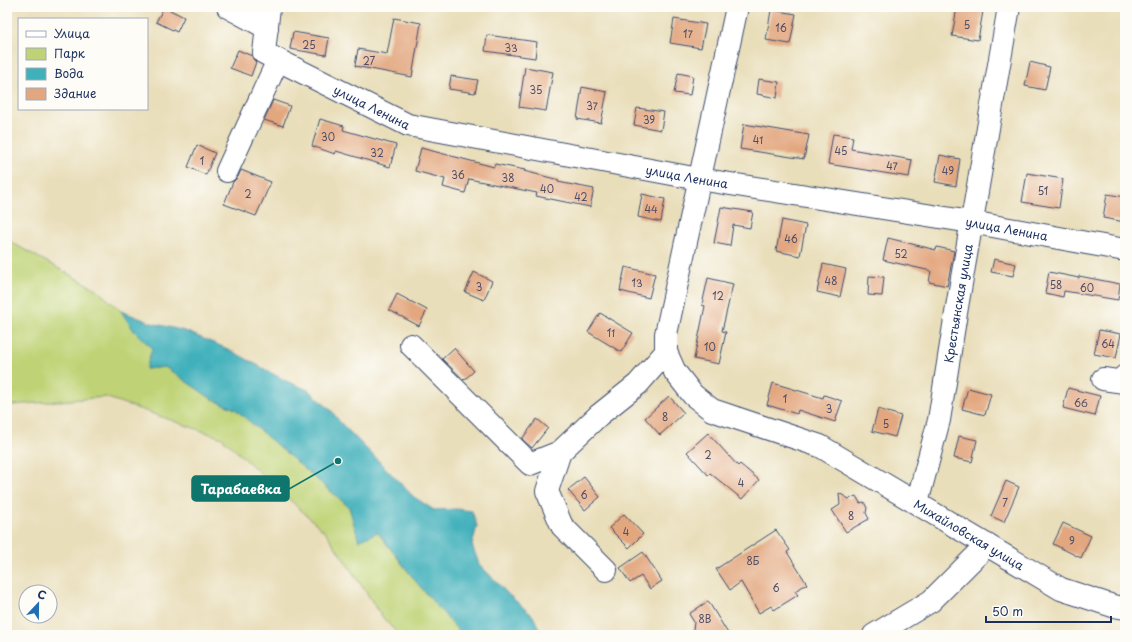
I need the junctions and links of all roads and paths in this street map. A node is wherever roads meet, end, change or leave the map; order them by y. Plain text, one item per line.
1 (228, 7) edge
2 (269, 7) edge
3 (737, 7) edge
4 (1009, 7) edge
5 (267, 28) junction
6 (271, 56) junction
7 (227, 171) dead end
8 (699, 179) junction
9 (971, 222) junction
10 (1125, 250) edge
11 (411, 345) dead end
12 (666, 352) junction
13 (1125, 376) edge
14 (1103, 379) dead end
15 (560, 452) junction
16 (917, 503) junction
17 (987, 545) junction
18 (606, 570) dead end
19 (1125, 608) edge
20 (874, 635) edge

1 - 5 street
2 - 5 street
3 - 8 street
4 - 9 street, Крестьянская улица
5 - 6 street
6 - 7 street
6 - 8 street, улица Ленина
8 - 9 street, улица Ленина
8 - 12 street
9 - 10 street, улица Ленина
9 - 16 street, Крестьянская улица
11 - 15 street
12 - 15 street
12 - 16 street, Михайловская улица
13 - 14 street
15 - 18 street
16 - 17 street, Михайловская улица
17 - 19 street, Михайловская улица
17 - 20 street

